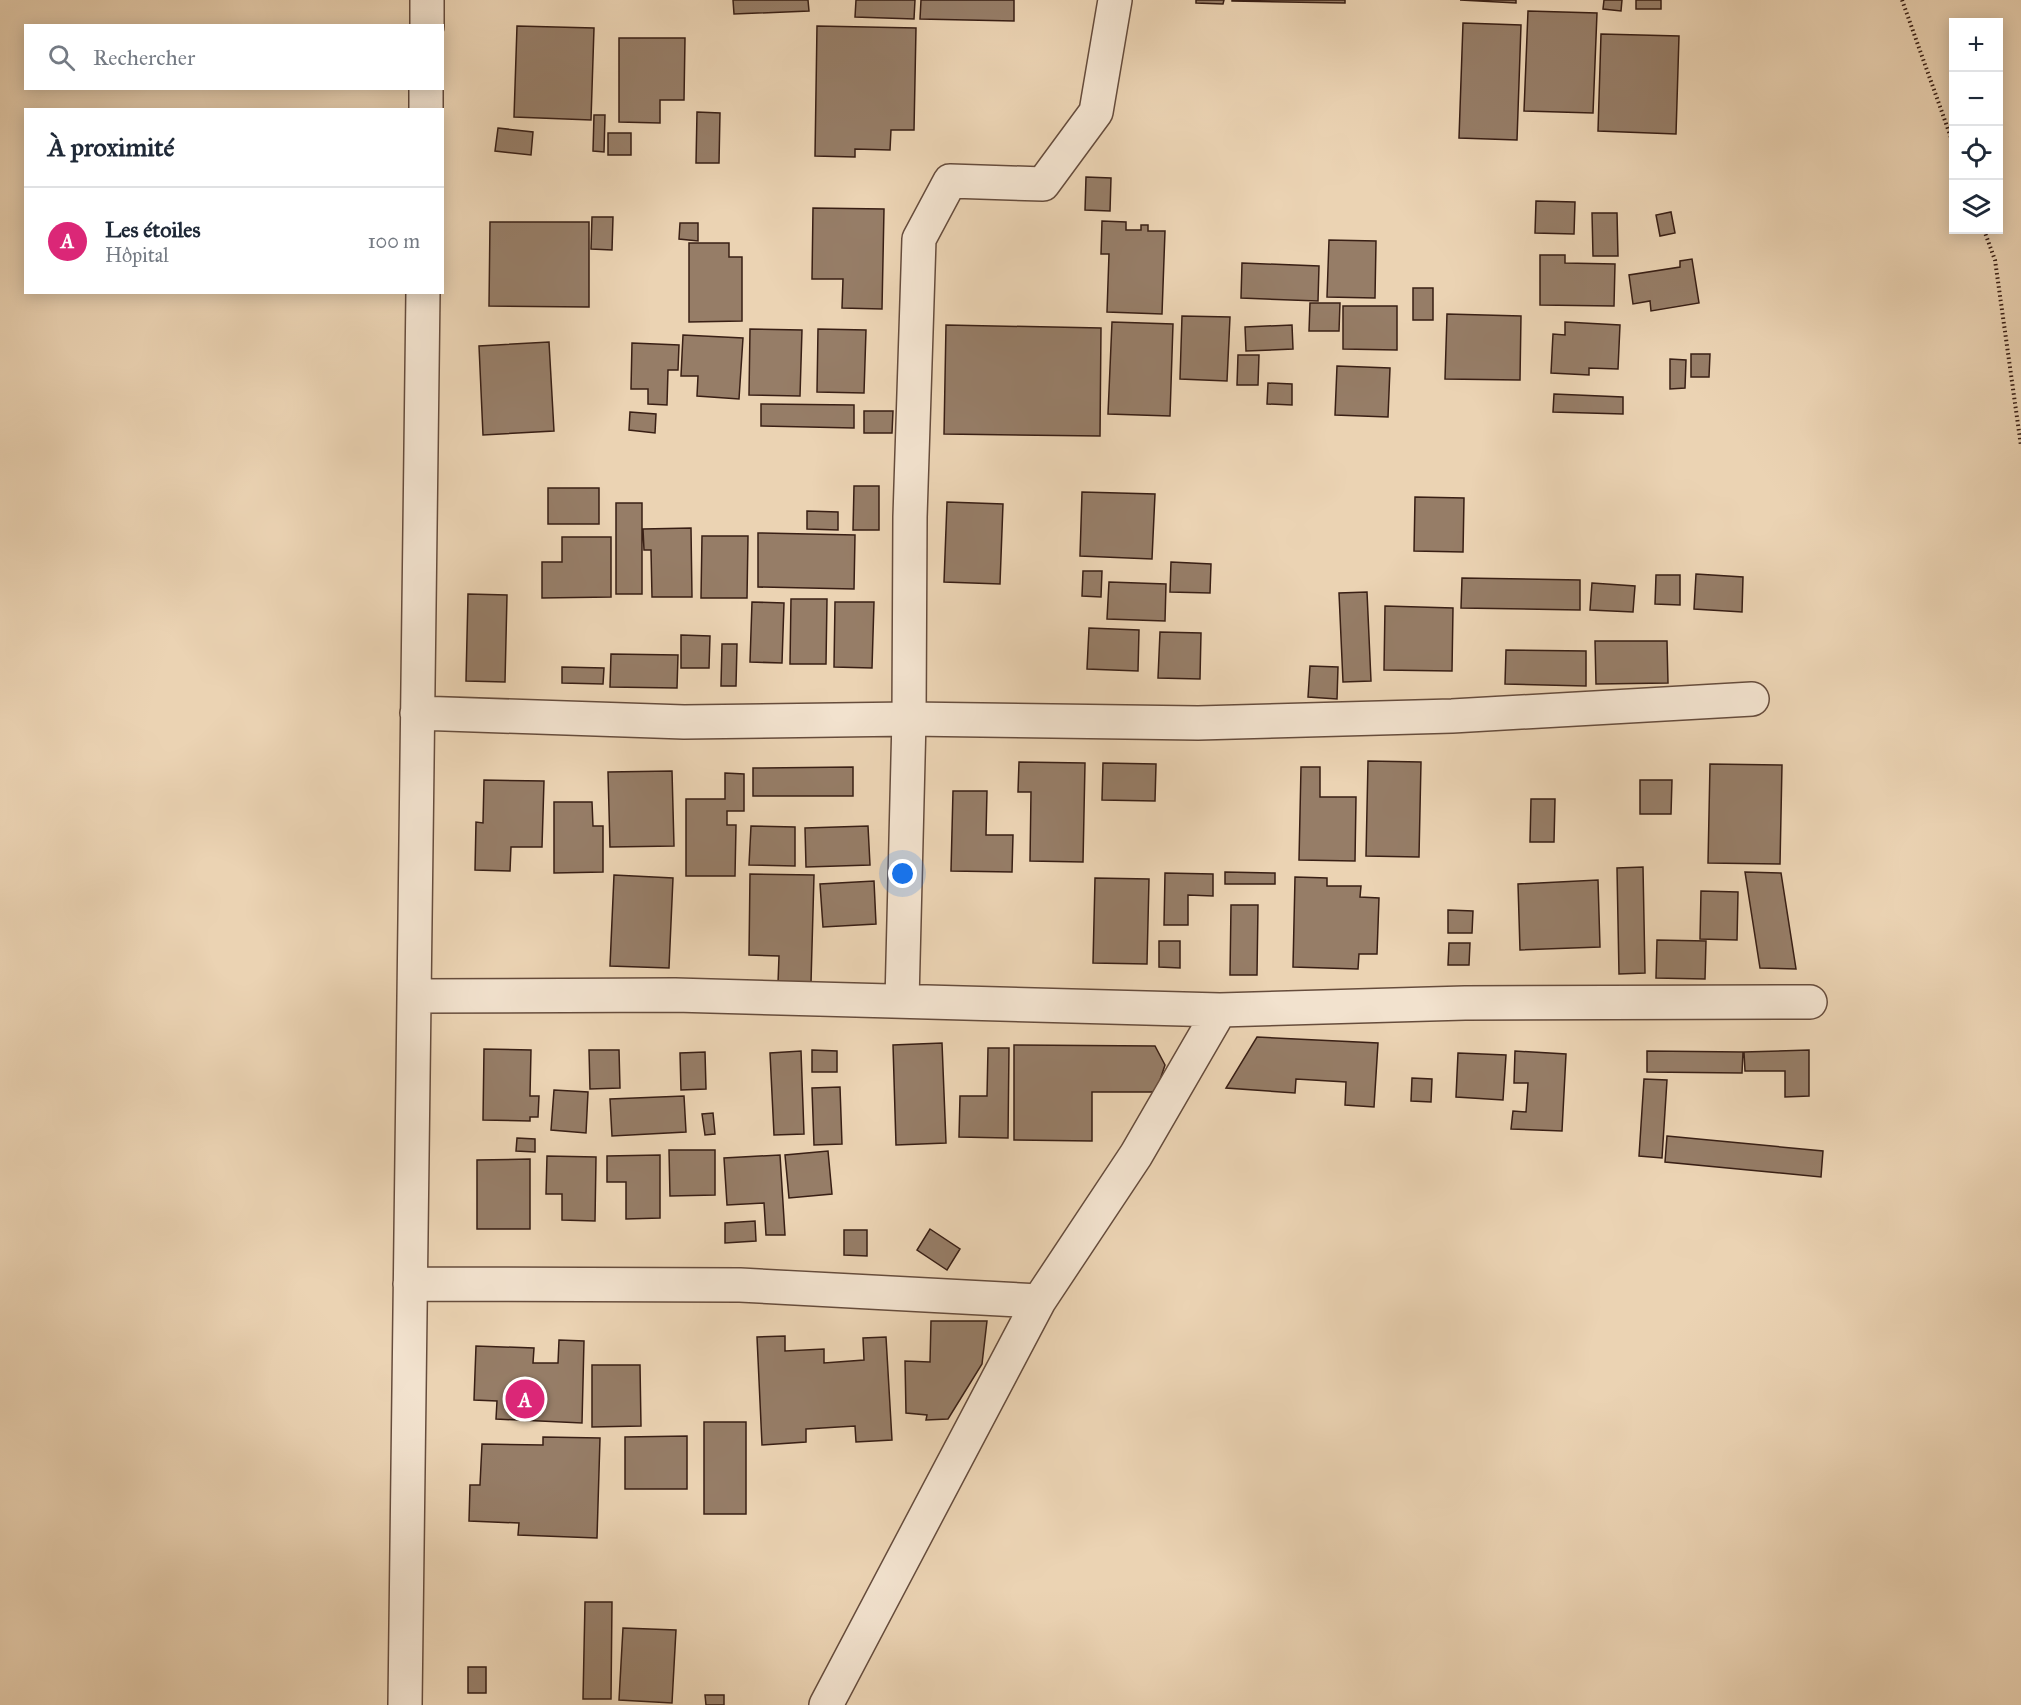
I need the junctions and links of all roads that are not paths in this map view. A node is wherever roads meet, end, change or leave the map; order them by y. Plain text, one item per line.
1 (427, 0) edge
2 (1115, 0) edge
3 (427, 24) edge
4 (426, 90) edge
5 (426, 108) edge
6 (423, 294) edge
7 (1752, 699) dead end
8 (417, 713) junction
9 (909, 719) junction
10 (414, 996) junction
11 (902, 1000) junction
12 (1810, 1002) dead end
13 (1220, 1010) junction
14 (410, 1284) junction
15 (1039, 1301) junction
16 (405, 1705) edge
17 (826, 1705) edge

1 - 3 street
2 - 9 street
4 - 5 street
6 - 8 street
7 - 9 street
8 - 9 street
8 - 10 street
9 - 11 street
10 - 11 street
10 - 14 street
11 - 13 street
12 - 13 street
13 - 15 street
14 - 15 street
14 - 16 street
15 - 17 street

